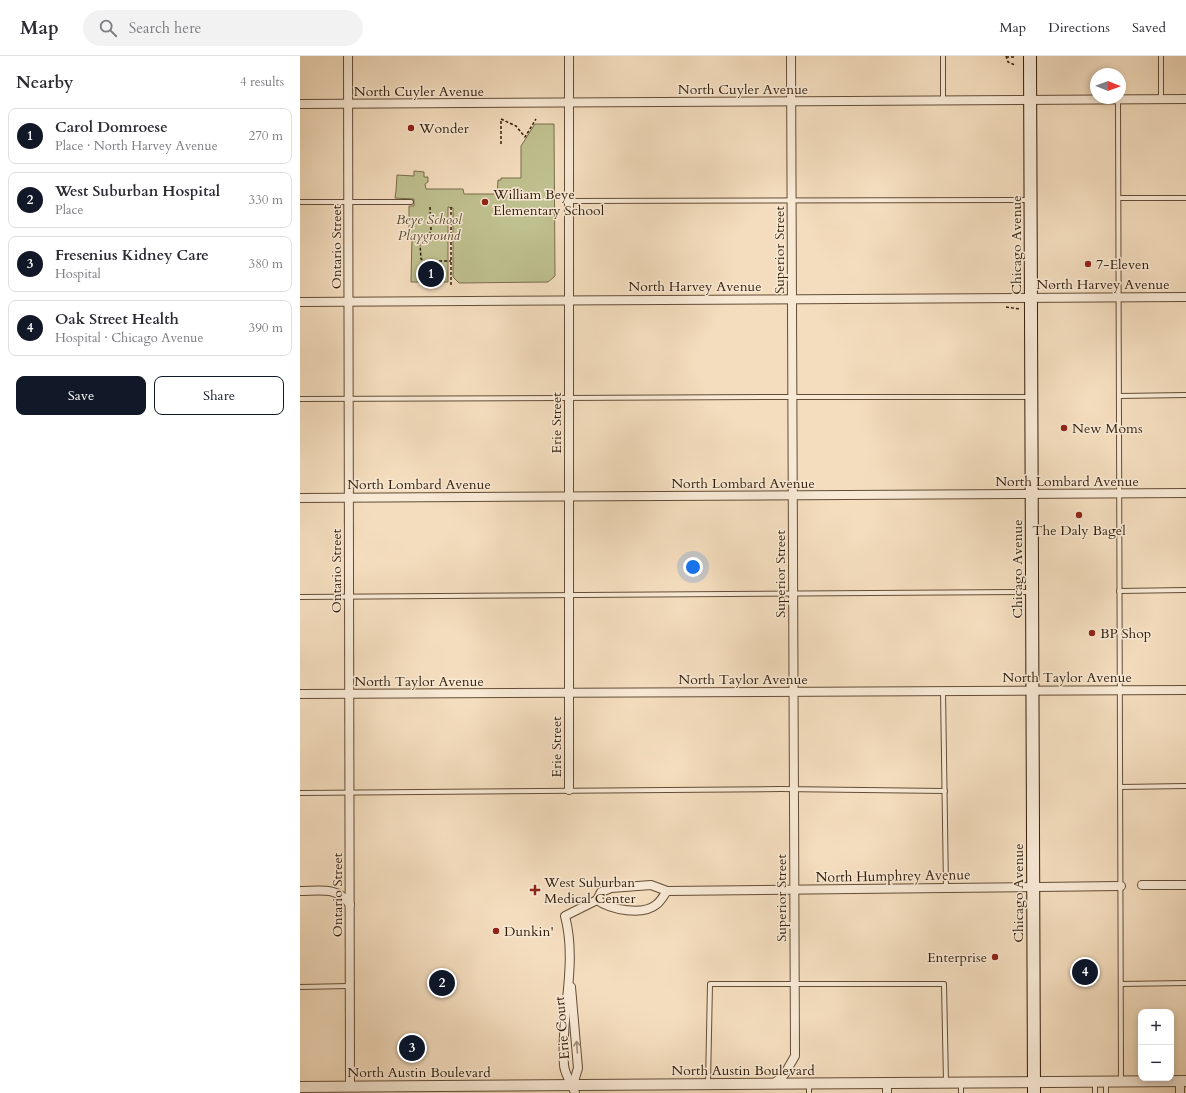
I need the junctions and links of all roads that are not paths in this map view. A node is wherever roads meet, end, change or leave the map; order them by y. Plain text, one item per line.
1 (348, 56) edge
2 (569, 56) edge
3 (791, 56) edge
4 (944, 56) edge
5 (1030, 56) edge
6 (1161, 56) edge
7 (1090, 99) edge
8 (1126, 99) edge
9 (1161, 99) junction
10 (1186, 99) edge
11 (944, 100) junction
12 (1030, 100) junction
13 (791, 101) junction
14 (569, 103) junction
15 (300, 104) edge
16 (348, 104) junction
17 (1118, 104) edge
18 (1118, 198) junction
19 (1186, 198) edge
20 (792, 200) junction
21 (1030, 200) junction
22 (569, 201) junction
23 (300, 202) edge
24 (348, 202) junction
25 (411, 202) dead end
26 (1119, 297) junction
27 (1186, 297) edge
28 (792, 298) junction
29 (1031, 298) junction
30 (570, 300) junction
31 (349, 301) junction
32 (300, 302) edge
33 (1186, 395) edge
34 (1119, 396) junction
35 (792, 397) junction
36 (1031, 397) junction
37 (569, 398) junction
38 (300, 399) edge
39 (349, 399) junction
40 (1186, 493) edge
41 (1032, 494) junction
42 (1119, 494) junction
43 (793, 496) junction
44 (569, 497) junction
45 (300, 498) edge
46 (349, 498) junction
47 (1186, 590) edge
48 (1119, 591) junction
49 (1032, 592) junction
50 (793, 594) junction
51 (570, 595) junction
52 (349, 596) junction
53 (300, 597) edge
54 (1120, 690) junction
55 (1186, 690) edge
56 (943, 691) junction
57 (1032, 691) junction
58 (793, 692) junction
59 (569, 693) junction
60 (300, 694) edge
61 (350, 694) junction
62 (1186, 786) edge
63 (1120, 787) junction
64 (570, 790) junction
65 (794, 790) junction
66 (945, 791) junction
67 (300, 793) edge
68 (350, 793) junction
69 (1142, 885) dead end
70 (1186, 885) edge
71 (1121, 886) junction
72 (1033, 887) junction
73 (946, 888) junction
74 (794, 890) junction
75 (300, 891) edge
76 (666, 891) junction
77 (597, 900) junction
78 (350, 905) junction
79 (565, 916) joint
80 (569, 965) junction
81 (1186, 983) edge
82 (794, 984) junction
83 (1121, 984) junction
84 (350, 986) junction
85 (300, 987) edge
86 (1183, 1081) edge
87 (1095, 1082) junction
88 (1106, 1082) junction
89 (1121, 1082) junction
90 (946, 1083) junction
91 (708, 1084) junction
92 (773, 1084) junction
93 (300, 1087) edge
94 (809, 1088) edge
95 (887, 1088) edge
96 (961, 1088) edge
97 (1034, 1088) edge
98 (354, 1089) edge
99 (498, 1089) edge
100 (574, 1089) edge
101 (724, 1089) edge
102 (434, 1090) edge
103 (1095, 1093) edge
104 (1106, 1093) edge
105 (1180, 1093) edge

1 - 16 street, Ontario Street
2 - 14 street, Erie Street
3 - 13 street, Superior Street
4 - 11 lane
5 - 12 main road, Chicago Avenue
6 - 9 lane
7 - 12 street, North Cuyler Avenue
8 - 9 street, North Cuyler Avenue
9 - 10 street, North Cuyler Avenue
11 - 12 street, North Cuyler Avenue
11 - 13 street, North Cuyler Avenue
12 - 21 main road, Chicago Avenue
13 - 14 street, North Cuyler Avenue
13 - 20 street, Superior Street
14 - 16 street, North Cuyler Avenue
14 - 22 street, Erie Street
15 - 16 street, North Cuyler Avenue
16 - 24 street, Ontario Street
17 - 18 lane
18 - 19 lane
18 - 26 lane
20 - 21 lane
20 - 22 lane
20 - 28 street, Superior Street
21 - 29 main road, Chicago Avenue
22 - 30 street, Erie Street
23 - 24 lane
24 - 25 lane
24 - 31 street, Ontario Street
26 - 27 street, North Harvey Avenue
26 - 29 street, North Harvey Avenue
26 - 34 lane
28 - 29 street, North Harvey Avenue
28 - 30 street, North Harvey Avenue
28 - 35 street, Superior Street
29 - 36 main road, Chicago Avenue
30 - 31 street, North Harvey Avenue
30 - 37 street, Erie Street
31 - 32 street, North Harvey Avenue
31 - 39 street, Ontario Street
33 - 34 lane
34 - 42 lane
35 - 36 lane
35 - 37 lane
35 - 43 street, Superior Street
36 - 41 main road, Chicago Avenue
37 - 39 lane
37 - 44 street, Erie Street
38 - 39 lane
39 - 46 street, Ontario Street
40 - 42 street, North Lombard Avenue
41 - 42 street, North Lombard Avenue
41 - 43 street, North Lombard Avenue
41 - 49 main road, Chicago Avenue
42 - 48 lane
43 - 44 street, North Lombard Avenue
43 - 50 street, Superior Street
44 - 46 street, North Lombard Avenue
44 - 51 street, Erie Street
45 - 46 street, North Lombard Avenue
46 - 52 street, Ontario Street
47 - 48 lane
48 - 54 lane
49 - 50 lane
49 - 57 main road, Chicago Avenue
50 - 51 lane
50 - 58 street, Superior Street
51 - 52 lane
51 - 59 street, Erie Street
52 - 53 lane
52 - 61 street, Ontario Street
54 - 55 street, North Taylor Avenue
54 - 57 street, North Taylor Avenue
54 - 63 lane
56 - 57 street, North Taylor Avenue
56 - 58 street, North Taylor Avenue
56 - 66 lane
57 - 72 main road, Chicago Avenue
58 - 59 street, North Taylor Avenue
58 - 65 street, Superior Street
59 - 61 street, North Taylor Avenue
59 - 64 street, Erie Street
60 - 61 street, North Taylor Avenue
61 - 68 street, Ontario Street
62 - 63 lane
63 - 71 lane
64 - 65 lane
64 - 68 lane
65 - 66 lane
65 - 74 street, Superior Street
66 - 73 lane
67 - 68 lane
68 - 78 street, Ontario Street
69 - 70 street
71 - 72 street, North Humphrey Avenue
71 - 83 lane
72 - 73 street, North Humphrey Avenue
72 - 97 main road, Chicago Avenue
73 - 74 street, North Humphrey Avenue
74 - 76 street, North Humphrey Avenue
74 - 82 street, Superior Street
75 - 78 street
76 - 77 street, North Humphrey Avenue
76 - 77 street
77 - 79 street, North Humphrey Avenue
78 - 84 street, Ontario Street
79 - 80 street, Erie Court
100 -> 80 street, Erie Court
80 - 100 street, Erie Court
81 - 83 lane
82 - 90 lane
82 - 91 lane
82 - 92 street, Superior Street
83 - 89 lane
84 - 85 lane
84 - 98 street, Ontario Street
86 - 89 street, North Austin Boulevard
86 - 105 street
87 - 88 street, North Austin Boulevard
87 - 97 street, North Austin Boulevard
87 - 103 lane
88 - 89 street, North Austin Boulevard
88 - 104 lane
90 - 95 street, North Austin Boulevard
90 - 96 street, North Austin Boulevard
91 - 100 street, North Austin Boulevard
91 - 101 street, North Austin Boulevard
92 - 94 street, North Austin Boulevard
92 - 101 street, North Austin Boulevard
93 - 98 street, North Austin Boulevard
94 - 95 street, North Austin Boulevard
96 - 97 street, North Austin Boulevard
98 - 102 street, North Austin Boulevard
99 - 100 street, North Austin Boulevard
99 - 102 street, North Austin Boulevard

